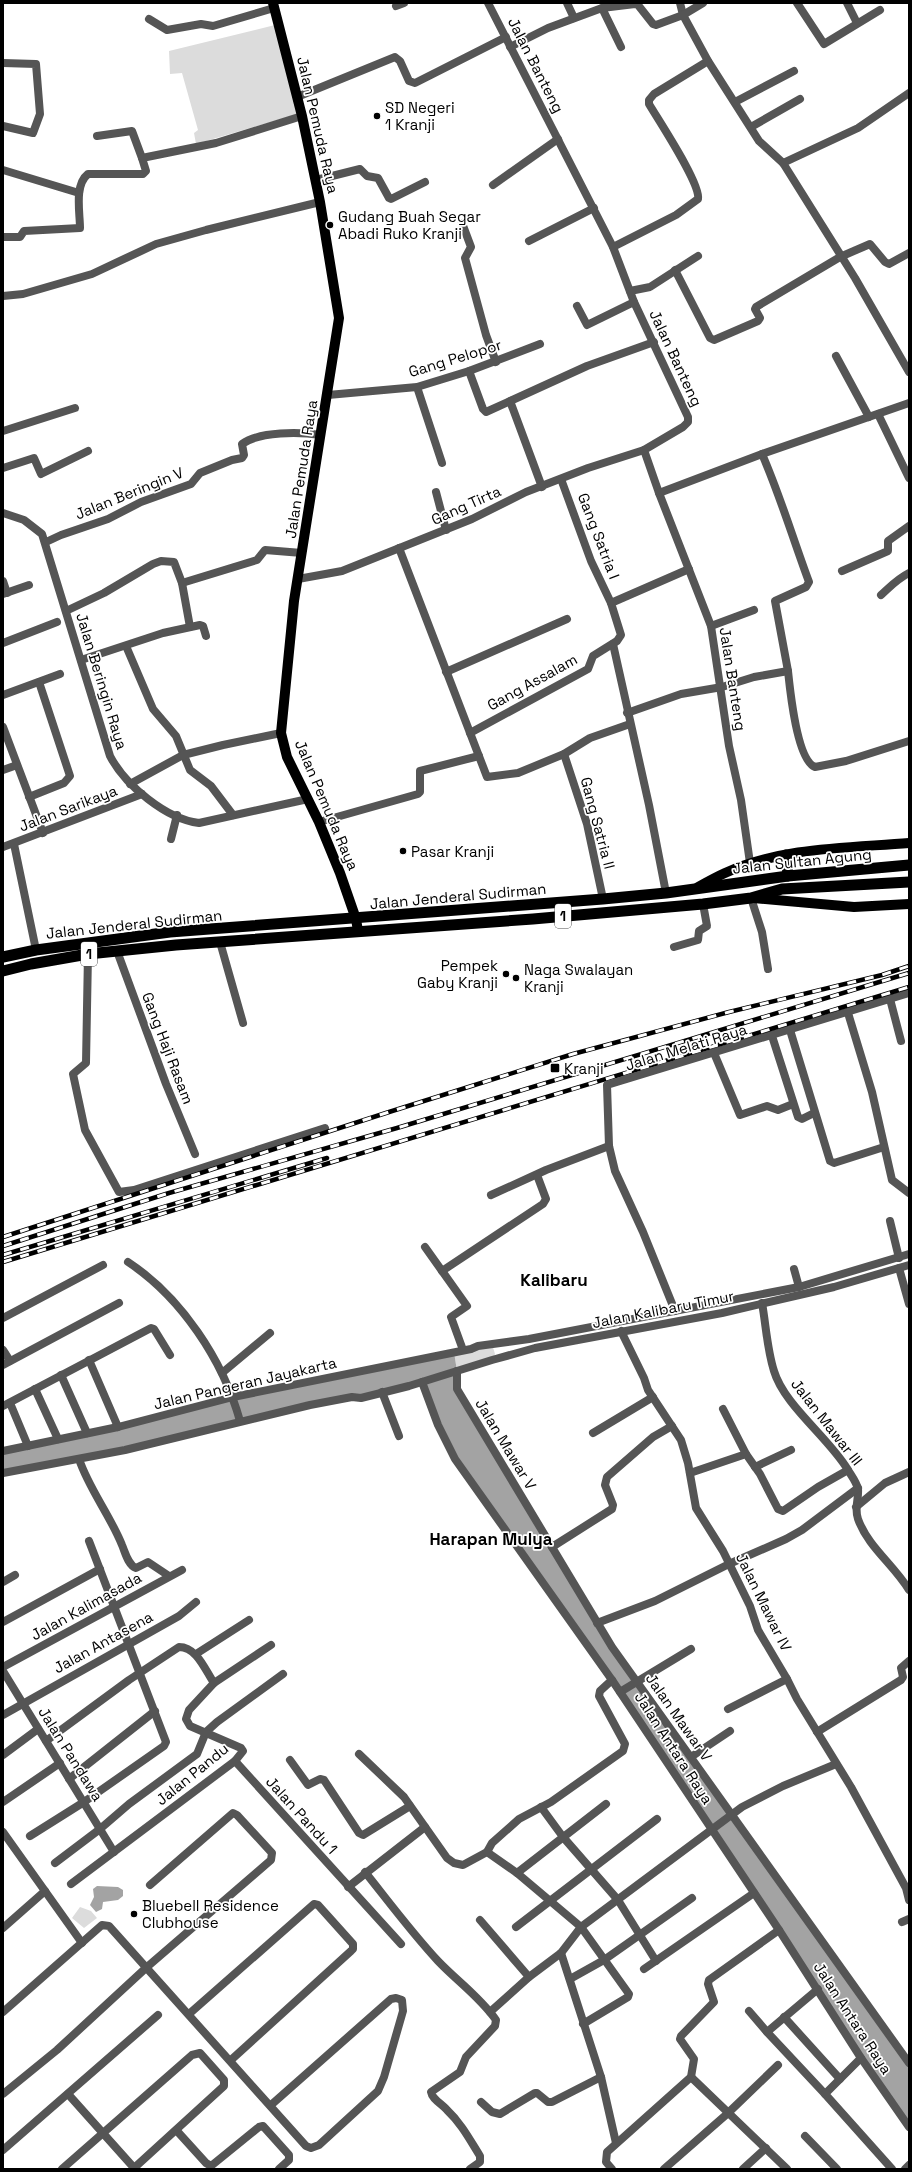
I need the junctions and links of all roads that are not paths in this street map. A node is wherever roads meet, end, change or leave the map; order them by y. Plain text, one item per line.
1 (488, 3) edge
2 (567, 3) edge
3 (680, 3) edge
4 (703, 3) edge
5 (797, 3) edge
6 (847, 3) edge
7 (638, 4) edge
8 (612, 5) edge
9 (274, 6) edge
10 (602, 8) junction
11 (880, 10) dead end
12 (683, 15) junction
13 (574, 18) junction
14 (149, 19) dead end
15 (858, 23) junction
16 (506, 37) junction
17 (510, 46) junction
18 (621, 47) dead end
19 (708, 61) junction
20 (3, 63) edge
21 (794, 71) dead end
22 (909, 93) edge
23 (297, 97) junction
24 (800, 99) dead end
25 (735, 102) junction
26 (302, 116) junction
27 (3, 126) edge
28 (751, 127) junction
29 (97, 136) dead end
30 (558, 139) junction
31 (142, 158) junction
32 (783, 163) junction
33 (3, 170) edge
34 (316, 180) junction
35 (425, 182) dead end
36 (493, 185) dead end
37 (79, 193) junction
38 (320, 202) junction
39 (594, 208) junction
40 (462, 223) dead end
41 (3, 237) edge
42 (529, 241) dead end
43 (613, 247) junction
44 (909, 253) edge
45 (698, 256) dead end
46 (840, 256) junction
47 (675, 270) junction
48 (630, 291) junction
49 (3, 296) edge
50 (634, 302) junction
51 (577, 306) dead end
52 (654, 342) junction
53 (540, 344) dead end
54 (836, 356) dead end
55 (496, 362) junction
56 (469, 371) junction
57 (909, 372) edge
58 (417, 387) junction
59 (328, 395) junction
60 (510, 401) junction
61 (909, 403) edge
62 (75, 408) dead end
63 (878, 414) junction
64 (869, 417) junction
65 (3, 431) edge
66 (321, 435) junction
67 (644, 450) junction
68 (88, 451) dead end
69 (762, 454) junction
70 (442, 463) dead end
71 (3, 468) edge
72 (909, 478) edge
73 (562, 479) junction
74 (542, 487) junction
75 (436, 492) dead end
76 (659, 494) junction
77 (3, 513) edge
78 (909, 526) edge
79 (446, 530) junction
80 (46, 542) junction
81 (399, 548) junction
82 (302, 553) junction
83 (689, 569) junction
84 (842, 571) dead end
85 (909, 573) edge
86 (298, 579) junction
87 (3, 582) edge
88 (182, 583) junction
89 (29, 584) dead end
90 (5, 593) edge
91 (881, 595) dead end
92 (611, 603) junction
93 (754, 610) dead end
94 (66, 611) junction
95 (567, 619) dead end
96 (57, 622) dead end
97 (711, 626) junction
98 (190, 627) junction
99 (206, 636) dead end
100 (3, 643) edge
101 (613, 644) junction
102 (126, 646) junction
103 (81, 660) junction
104 (788, 670) junction
105 (446, 672) junction
106 (60, 674) dead end
107 (39, 682) junction
108 (722, 687) junction
109 (3, 695) edge
110 (627, 713) junction
111 (630, 724) junction
112 (3, 727) edge
113 (281, 733) junction
114 (470, 733) junction
115 (909, 741) edge
116 (564, 754) junction
117 (183, 755) junction
118 (479, 756) junction
119 (17, 765) junction
120 (3, 770) edge
121 (130, 784) junction
122 (140, 795) junction
123 (29, 796) junction
124 (308, 799) junction
125 (177, 815) junction
126 (233, 815) junction
127 (319, 822) junction
128 (43, 833) junction
129 (171, 840) dead end
130 (909, 843) edge
131 (14, 844) junction
132 (3, 848) edge
133 (786, 855) junction
134 (750, 863) junction
135 (909, 865) edge
136 (788, 876) junction
137 (909, 882) edge
138 (698, 888) junction
139 (782, 889) joint
140 (666, 893) junction
141 (751, 898) junction
142 (603, 899) junction
143 (703, 904) junction
144 (907, 904) edge
145 (356, 919) junction
146 (358, 931) junction
147 (220, 942) junction
148 (674, 947) dead end
149 (36, 950) junction
150 (117, 951) junction
151 (88, 954) junction
152 (3, 957) edge
153 (768, 969) dead end
154 (3, 972) edge
155 (909, 993) edge
156 (890, 999) junction
157 (848, 1013) junction
158 (243, 1023) dead end
159 (790, 1030) junction
160 (772, 1036) junction
161 (901, 1041) dead end
162 (714, 1053) junction
163 (793, 1104) junction
164 (814, 1113) junction
165 (325, 1128) dead end
166 (610, 1146) junction
167 (884, 1147) junction
168 (195, 1154) dead end
169 (537, 1175) junction
170 (909, 1193) edge
171 (491, 1195) dead end
172 (890, 1221) dead end
173 (425, 1247) dead end
174 (909, 1254) edge
175 (899, 1258) junction
176 (128, 1262) dead end
177 (103, 1265) dead end
178 (909, 1265) edge
179 (899, 1268) junction
180 (794, 1269) dead end
181 (442, 1271) junction
182 (799, 1287) junction
183 (762, 1302) junction
184 (119, 1303) dead end
185 (909, 1304) edge
186 (675, 1311) junction
187 (3, 1318) edge
188 (621, 1331) junction
189 (270, 1333) dead end
190 (528, 1338) junction
191 (492, 1344) junction
192 (3, 1350) edge
193 (463, 1350) junction
194 (527, 1351) junction
195 (170, 1355) dead end
196 (89, 1360) junction
197 (492, 1360) junction
198 (7, 1363) edge
199 (457, 1371) junction
200 (222, 1373) junction
201 (61, 1375) junction
202 (422, 1382) junction
203 (35, 1389) junction
204 (382, 1392) junction
205 (653, 1397) junction
206 (233, 1399) junction
207 (6, 1404) edge
208 (723, 1409) dead end
209 (240, 1421) junction
210 (672, 1426) junction
211 (118, 1427) junction
212 (87, 1433) junction
213 (593, 1433) dead end
214 (399, 1436) dead end
215 (58, 1439) junction
216 (28, 1446) junction
217 (791, 1450) dead end
218 (3, 1451) edge
219 (746, 1454) junction
220 (79, 1459) junction
221 (755, 1467) junction
222 (848, 1470) junction
223 (909, 1472) edge
224 (3, 1473) edge
225 (690, 1473) junction
226 (858, 1488) junction
227 (856, 1507) junction
228 (89, 1541) dead end
229 (552, 1547) junction
230 (729, 1564) junction
231 (100, 1569) junction
232 (182, 1570) dead end
233 (15, 1575) dead end
234 (169, 1576) junction
235 (3, 1582) edge
236 (909, 1590) edge
237 (196, 1602) dead end
238 (115, 1607) junction
239 (249, 1620) dead end
240 (3, 1622) edge
241 (598, 1623) junction
242 (129, 1644) junction
243 (271, 1645) dead end
244 (691, 1649) dead end
245 (196, 1654) junction
246 (909, 1661) edge
247 (3, 1667) edge
248 (3, 1671) edge
249 (141, 1673) junction
250 (283, 1674) dead end
251 (788, 1679) junction
252 (612, 1680) junction
253 (637, 1682) junction
254 (214, 1683) junction
255 (623, 1690) junction
256 (22, 1702) junction
257 (728, 1709) dead end
258 (155, 1711) junction
259 (3, 1714) edge
260 (38, 1729) junction
261 (730, 1731) dead end
262 (206, 1732) junction
263 (817, 1732) junction
264 (46, 1741) junction
265 (359, 1754) dead end
266 (3, 1755) edge
267 (691, 1757) junction
268 (290, 1760) dead end
269 (235, 1761) junction
270 (60, 1763) junction
271 (836, 1764) junction
272 (69, 1779) junction
273 (4, 1802) edge
274 (84, 1802) junction
275 (606, 1804) dead end
276 (410, 1806) junction
277 (541, 1807) junction
278 (732, 1815) junction
279 (657, 1819) dead end
280 (425, 1827) junction
281 (100, 1829) junction
282 (711, 1830) junction
283 (3, 1832) edge
284 (30, 1836) dead end
285 (563, 1837) junction
286 (6, 1842) edge
287 (114, 1852) junction
288 (487, 1852) junction
289 (55, 1863) dead end
290 (590, 1869) junction
291 (365, 1872) junction
292 (517, 1873) junction
293 (70, 1884) dead end
294 (150, 1885) dead end
295 (348, 1887) junction
296 (45, 1891) junction
297 (754, 1893) junction
298 (692, 1898) dead end
299 (550, 1900) junction
300 (618, 1900) junction
301 (909, 1900) edge
302 (480, 1920) dead end
303 (516, 1927) dead end
304 (581, 1927) junction
305 (3, 1928) edge
306 (779, 1930) junction
307 (638, 1935) junction
308 (82, 1943) junction
309 (401, 1944) dead end
310 (561, 1953) junction
311 (604, 1960) junction
312 (656, 1962) junction
313 (147, 1967) junction
314 (644, 1969) dead end
315 (529, 1977) junction
316 (570, 1979) junction
317 (818, 1989) junction
318 (750, 2011) dead end
319 (3, 2012) edge
320 (490, 2012) junction
321 (189, 2014) junction
322 (158, 2015) dead end
323 (784, 2017) junction
324 (583, 2024) junction
325 (767, 2032) junction
326 (861, 2058) junction
327 (230, 2060) junction
328 (909, 2063) edge
329 (778, 2065) dead end
330 (601, 2077) junction
331 (691, 2077) junction
332 (840, 2079) junction
333 (3, 2094) edge
334 (68, 2094) junction
335 (827, 2096) junction
336 (481, 2102) dead end
337 (271, 2105) junction
338 (727, 2114) junction
339 (909, 2127) edge
340 (177, 2131) junction
341 (103, 2134) junction
342 (805, 2136) dead end
343 (616, 2143) junction
344 (766, 2148) junction
345 (3, 2150) edge
346 (909, 2165) edge
347 (62, 2169) edge
348 (134, 2169) edge
349 (279, 2169) edge
350 (470, 2169) edge
351 (612, 2169) edge
352 (664, 2169) edge
353 (743, 2169) edge
354 (787, 2169) edge
355 (837, 2169) edge
356 (892, 2169) edge
357 (905, 2169) edge

1 - 16 street, Jalan Banteng
2 - 13 street
3 - 12 street
4 - 12 street
5 - 15 street
6 - 15 street
7 - 8 street
7 - 12 street
8 - 10 street
9 - 14 street
9 - 23 main road, Jalan Pemuda Raya
10 - 13 street
10 - 18 street
11 - 15 street
12 - 19 street
13 - 17 street
16 - 17 street, Jalan Banteng
16 - 23 street
17 - 30 street, Jalan Banteng
19 - 25 street
19 - 43 street
20 - 27 street
21 - 25 street
22 - 32 street
23 - 26 main road, Jalan Pemuda Raya
24 - 28 street
25 - 28 street
26 - 31 street
26 - 34 main road, Jalan Pemuda Raya
28 - 32 street
29 - 31 street
30 - 36 street
30 - 39 street, Jalan Banteng
31 - 37 street
32 - 46 street
33 - 37 street
34 - 35 street
34 - 38 main road, Jalan Pemuda Raya
37 - 41 street
38 - 49 street
38 - 59 main road, Jalan Pemuda Raya
39 - 42 street
39 - 43 street, Jalan Banteng
40 - 55 street
43 - 48 street, Jalan Banteng
44 - 46 street
45 - 47 street
46 - 47 street
46 - 57 street
47 - 48 street
48 - 50 street, Jalan Banteng
50 - 51 street
50 - 52 street, Jalan Banteng
52 - 60 street
52 - 67 street, Jalan Banteng
53 - 55 street, Gang Pelopor
54 - 64 street
55 - 56 street, Gang Pelopor
56 - 58 street, Gang Pelopor
56 - 60 street
58 - 59 street, Gang Pelopor
58 - 70 street
59 - 66 main road, Jalan Pemuda Raya
60 - 74 street
61 - 63 street
62 - 65 street
63 - 64 street
63 - 72 street
64 - 69 street
66 - 80 street, Jalan Beringin V
66 - 82 main road, Jalan Pemuda Raya
67 - 73 street, Gang Tirta
67 - 76 street, Jalan Banteng
68 - 71 street
69 - 76 street
69 - 104 street
73 - 74 street, Gang Tirta
73 - 92 street, Gang Satria I
74 - 79 street, Gang Tirta
75 - 79 street
76 - 83 street, Jalan Banteng
77 - 80 street, Jalan Beringin Raya
78 - 84 street
79 - 81 street, Gang Tirta
80 - 94 street, Jalan Beringin Raya
81 - 86 street, Gang Tirta
81 - 105 street
82 - 86 main road, Jalan Pemuda Raya
82 - 88 street
83 - 92 street
83 - 97 street, Jalan Banteng
85 - 91 street
86 - 113 main road, Jalan Pemuda Raya
87 - 90 street
88 - 94 street
88 - 98 street
89 - 90 street
92 - 101 street
93 - 97 street
94 - 103 street, Jalan Beringin Raya
95 - 105 street
96 - 100 street
97 - 108 street, Jalan Banteng
98 - 99 street
98 - 102 street
101 - 110 street
101 - 114 street, Gang Assalam
102 - 103 street
102 - 117 street
103 - 121 street, Jalan Beringin Raya
104 - 108 street
104 - 115 street
105 - 114 street
106 - 107 street
107 - 109 street
107 - 123 street
108 - 110 street
108 - 134 street, Jalan Banteng
110 - 111 street
111 - 116 street
111 - 140 street
112 - 119 street
113 - 117 street
113 - 124 main road, Jalan Pemuda Raya
114 - 118 street
116 - 118 street
116 - 142 street, Gang Satria II
117 - 121 street
117 - 126 street
118 - 127 street
119 - 120 street
119 - 123 street
121 - 122 street, Jalan Beringin Raya
122 - 125 street, Jalan Beringin Raya
122 - 128 street, Jalan Sarikaya
123 - 128 street
124 - 126 street, Jalan Beringin Raya
124 - 127 main road, Jalan Pemuda Raya
125 - 126 street, Jalan Beringin Raya
125 - 129 street
127 - 145 main road, Jalan Pemuda Raya
128 - 131 street, Jalan Sarikaya
130 - 133 main road, Jalan Jenderal Sudirman
131 - 132 street, Jalan Sarikaya
131 - 149 street
133 - 134 main road, Jalan Jenderal Sudirman
133 - 136 highway
134 - 138 main road, Jalan Jenderal Sudirman
135 - 136 highway, Jalan Sultan Agung / 1
136 - 138 highway, Jalan Sultan Agung / 1
137 - 139 highway, Jalan Sultan Agung / 1
138 - 140 highway, Jalan Jenderal Sudirman / 1
139 - 141 highway, Jalan Jenderal Sudirman / 1
140 - 142 highway, Jalan Jenderal Sudirman / 1
141 - 143 highway, Jalan Jenderal Sudirman / 1
141 - 144 main road, Jalan Jenderal Sudirman
141 - 153 street
142 - 145 highway, Jalan Jenderal Sudirman / 1
143 - 146 highway, Jalan Jenderal Sudirman / 1
143 - 148 street
145 - 146 main road, Jalan Pemuda Raya
145 - 149 highway, Jalan Jenderal Sudirman / 1
146 - 147 highway, Jalan Jenderal Sudirman / 1
147 - 150 highway, Jalan Jenderal Sudirman / 1
147 - 158 street
149 - 152 highway, Jalan Jenderal Sudirman / 1
150 - 151 highway, Jalan Jenderal Sudirman / 1
150 - 168 street, Gang Haji Rasam
151 - 154 highway, Jalan Jenderal Sudirman / 1
151 - 165 street
155 - 156 street, Jalan Melati Raya
156 - 157 street, Jalan Melati Raya
156 - 161 street
157 - 159 street, Jalan Melati Raya
157 - 167 street
159 - 160 street, Jalan Melati Raya
159 - 164 street
160 - 162 street, Jalan Melati Raya
160 - 163 street
162 - 163 street
162 - 166 street, Jalan Melati Raya
163 - 164 street
164 - 167 street
166 - 169 street
166 - 186 street, Jalan Melati Raya
167 - 170 street
169 - 171 street
169 - 181 street
172 - 175 street
173 - 181 street
174 - 175 street, Jalan Kalibaru Timur
175 - 182 street, Jalan Kalibaru Timur
176 - 200 street
177 - 187 street
178 - 179 street, Jalan Kalibaru Timur
179 - 183 street, Jalan Kalibaru Timur
179 - 185 street
180 - 182 street
181 - 193 street
182 - 186 street, Jalan Kalibaru Timur
183 - 188 street, Jalan Kalibaru Timur
183 - 222 street, Jalan Mawar III
184 - 198 street
186 - 190 street, Jalan Kalibaru Timur
188 - 194 street, Jalan Kalibaru Timur
188 - 205 street, Jalan Mawar IV
189 - 200 street
190 - 191 street, Jalan Kalibaru Timur
190 - 194 street
191 - 193 street, Jalan Pangeran Jayakarta
191 - 197 street
192 - 198 street
193 - 206 street, Jalan Pangeran Jayakarta
194 - 197 street, Jalan Kalibaru Timur
195 - 196 street
196 - 201 street
196 - 211 street
197 - 199 street, Jalan Kalibaru Timur
199 - 202 street, Jalan Kalibaru Timur
199 - 229 street, Jalan Mawar V
200 - 206 street
201 - 203 street
201 - 212 street
202 - 204 street
202 - 252 street, Jalan Antara Raya
203 - 207 street
203 - 215 street
204 - 209 street
204 - 214 street
205 - 210 street, Jalan Mawar IV
205 - 213 street
206 - 209 street
206 - 211 street, Jalan Pangeran Jayakarta
207 - 216 street
208 - 219 street
209 - 220 street
210 - 225 street, Jalan Mawar IV
210 - 229 street
211 - 212 street, Jalan Pangeran Jayakarta
212 - 215 street, Jalan Pangeran Jayakarta
215 - 216 street, Jalan Pangeran Jayakarta
216 - 218 street, Jalan Pangeran Jayakarta
217 - 221 street
219 - 221 street
219 - 225 street
220 - 224 street
220 - 234 street
221 - 222 street
222 - 226 street, Jalan Mawar III
223 - 227 street
225 - 230 street, Jalan Mawar IV
226 - 227 street, Jalan Mawar III
226 - 230 street
227 - 236 street, Jalan Mawar III
228 - 231 street
229 - 241 street, Jalan Mawar V
230 - 241 street
230 - 251 street, Jalan Mawar IV
231 - 238 street
231 - 240 street
232 - 234 street, Jalan Kalimasada
233 - 235 street
234 - 238 street, Jalan Kalimasada
237 - 242 street, Jalan Antasena
238 - 242 street
238 - 247 street, Jalan Kalimasada
239 - 245 street
241 - 253 street, Jalan Mawar V
242 - 249 street
242 - 256 street, Jalan Antasena
243 - 254 street, Jalan Pandu
244 - 253 street
245 - 249 street
245 - 254 street
246 - 263 street
248 - 256 street, Jalan Pandawa
249 - 258 street
249 - 264 street
250 - 262 street
251 - 257 street
251 - 263 street, Jalan Mawar IV
252 - 255 street, Jalan Antara Raya
252 - 277 street
253 - 255 street
253 - 267 street, Jalan Mawar V
254 - 262 street, Jalan Pandu
255 - 282 street, Jalan Antara Raya
256 - 259 street, Jalan Antasena
256 - 260 street, Jalan Pandawa
258 - 272 street
258 - 274 street
260 - 264 street, Jalan Pandawa
260 - 266 street
261 - 267 street
262 - 269 street, Jalan Pandu
262 - 281 street
263 - 271 street, Jalan Mawar IV
264 - 270 street, Jalan Pandawa
265 - 276 street
267 - 278 street, Jalan Mawar V
268 - 276 street
269 - 287 street, Jalan Pandu
269 - 295 street, Jalan Pandu 1
270 - 272 street, Jalan Pandawa
270 - 273 street
271 - 278 street
271 - 301 street, Jalan Mawar IV
272 - 274 street, Jalan Pandawa
274 - 281 street, Jalan Pandawa
274 - 284 street
275 - 285 street
276 - 280 street
277 - 285 street
277 - 288 street
278 - 282 street
278 - 328 street, Jalan Mawar V
279 - 290 street
280 - 288 street
280 - 291 street
281 - 287 street, Jalan Pandawa
281 - 289 street
282 - 297 street, Jalan Antara Raya
282 - 300 street
283 - 286 street
285 - 290 street
285 - 292 street
286 - 296 street
287 - 293 street, Jalan Pandu
288 - 292 street
290 - 299 street
290 - 300 street
291 - 295 street
291 - 320 street
292 - 299 street
294 - 313 street
295 - 309 street, Jalan Pandu 1
296 - 305 street
296 - 308 street
297 - 306 street, Jalan Antara Raya
297 - 312 street
298 - 307 street
299 - 303 street
299 - 304 street
300 - 304 street
300 - 307 street
302 - 315 street
304 - 310 street
304 - 311 street
306 - 317 street, Jalan Antara Raya
306 - 331 street
307 - 311 street
307 - 312 street
308 - 313 street
308 - 319 street
310 - 315 street
310 - 316 street
311 - 316 street
311 - 324 street
312 - 314 street
313 - 321 street
313 - 333 street
315 - 320 street
316 - 324 street
317 - 323 street
317 - 326 street, Jalan Antara Raya
318 - 325 street
320 - 350 street
321 - 327 street
321 - 327 street
322 - 334 street
323 - 325 street
323 - 332 street
324 - 330 street
325 - 335 street
326 - 332 street
326 - 339 street, Jalan Antara Raya
327 - 337 street
329 - 338 street
330 - 336 street
330 - 343 street
331 - 338 street
331 - 343 street
332 - 335 street
334 - 341 street
334 - 345 street
335 - 356 street
337 - 337 street
338 - 344 street
338 - 352 street
340 - 341 street
340 - 348 street
340 - 349 street
341 - 347 street
341 - 348 street
342 - 355 street
343 - 351 street
344 - 353 street
344 - 354 street
346 - 357 street

